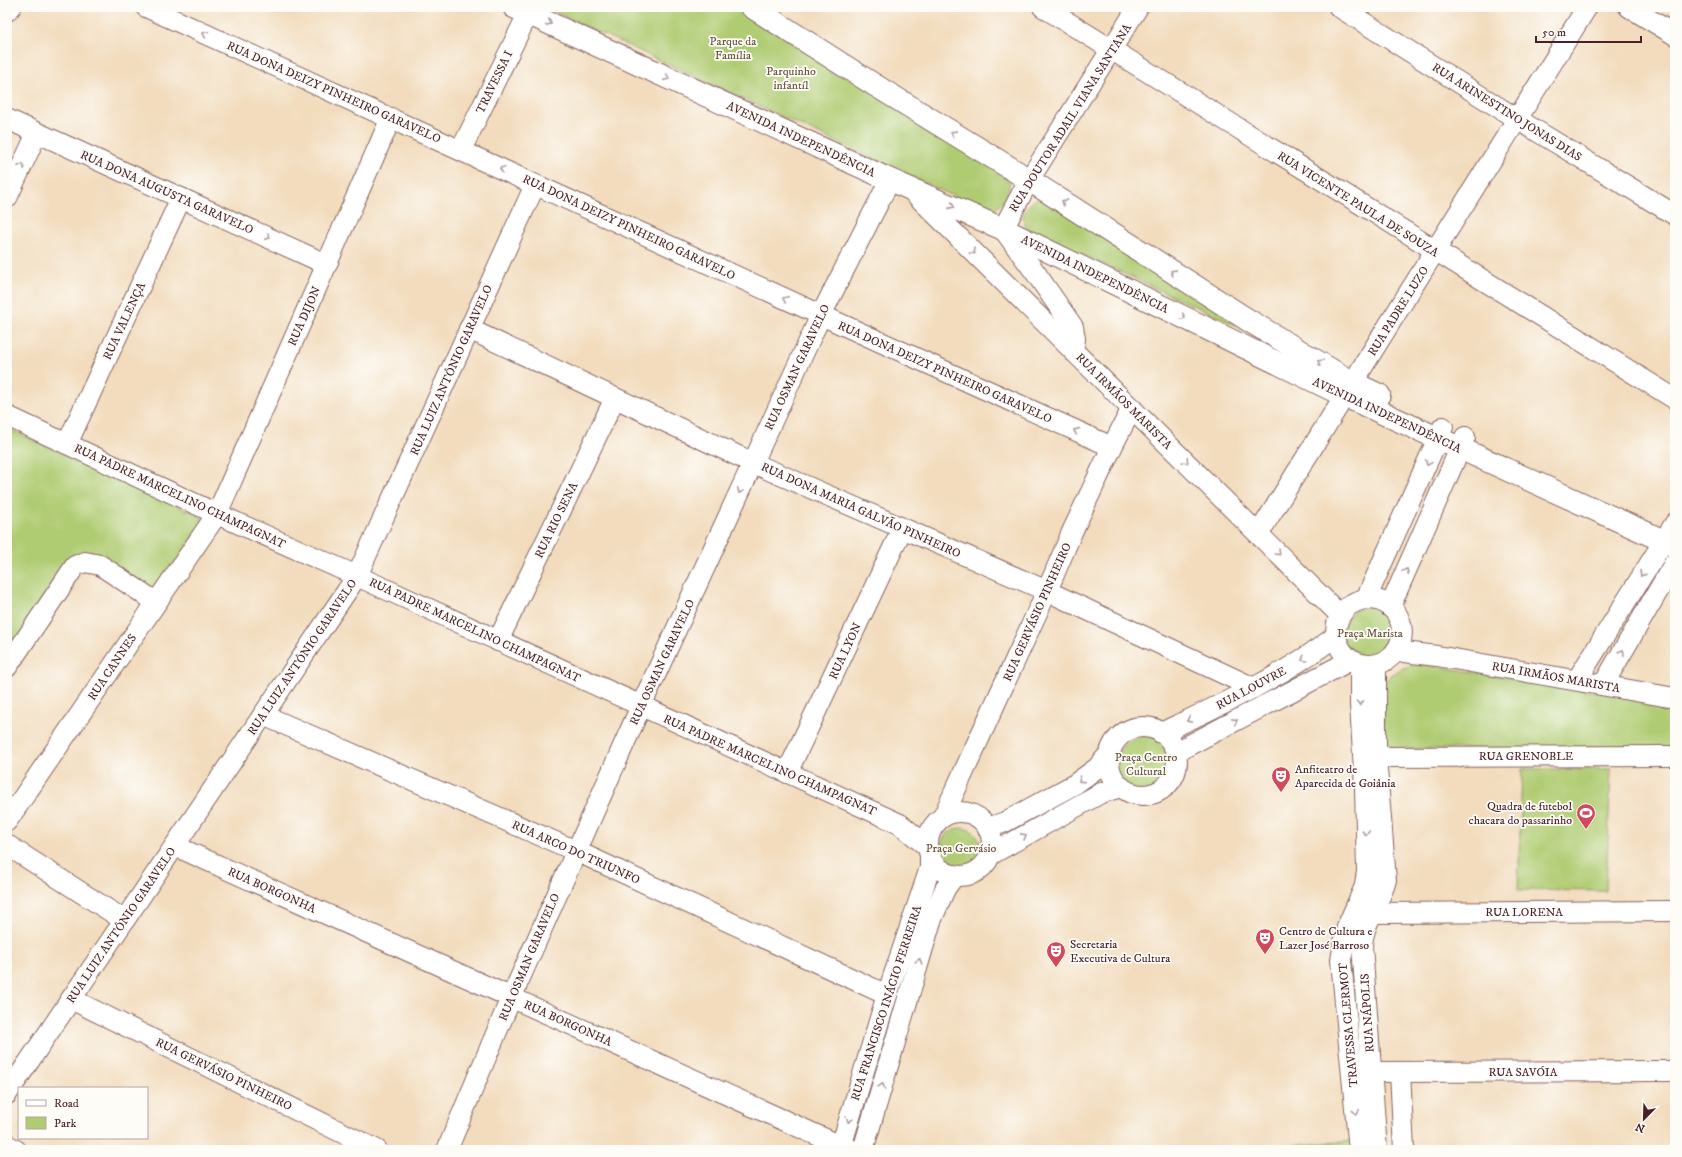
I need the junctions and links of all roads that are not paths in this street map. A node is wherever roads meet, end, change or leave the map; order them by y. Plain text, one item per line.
1 (11, 7) edge
2 (146, 7) edge
3 (752, 7) edge
4 (1043, 7) edge
5 (1138, 7) edge
6 (1339, 7) edge
7 (1588, 7) edge
8 (1629, 7) edge
9 (521, 10) edge
10 (7, 11) edge
11 (1675, 35) edge
12 (1111, 49) junction
13 (391, 118) junction
14 (7, 119) edge
15 (1517, 119) junction
16 (37, 134) junction
17 (461, 150) junction
18 (1030, 180) junction
19 (898, 183) junction
20 (535, 185) junction
21 (7, 198) edge
22 (181, 198) junction
23 (1675, 215) edge
24 (1002, 229) junction
25 (1435, 251) junction
26 (326, 264) junction
27 (821, 316) junction
28 (469, 329) junction
29 (1073, 351) junction
30 (1349, 389) junction
31 (615, 398) junction
32 (1675, 399) edge
33 (1132, 408) junction
34 (7, 416) edge
35 (1441, 433) junction
36 (1463, 443) junction
37 (67, 444) junction
38 (1112, 447) junction
39 (753, 463) junction
40 (217, 514) junction
41 (902, 529) junction
42 (1259, 533) junction
43 (1672, 534) edge
44 (1675, 562) edge
45 (357, 576) junction
46 (1047, 591) junction
47 (1366, 599) junction
48 (156, 602) junction
49 (1390, 607) junction
50 (1340, 615) junction
51 (1336, 636) junction
52 (498, 641) junction
53 (1399, 642) junction
54 (1362, 663) junction
55 (7, 666) edge
56 (1577, 680) junction
57 (1603, 685) junction
58 (1254, 688) junction
59 (1675, 698) edge
60 (641, 706) junction
61 (264, 715) junction
62 (1161, 733) junction
63 (1176, 752) junction
64 (1110, 753) junction
65 (1675, 756) edge
66 (1376, 757) junction
67 (787, 773) junction
68 (1121, 788) junction
69 (940, 820) junction
70 (7, 821) edge
71 (900, 824) junction
72 (988, 828) junction
73 (7, 845) edge
74 (175, 846) junction
75 (576, 851) junction
76 (929, 851) junction
77 (990, 855) junction
78 (955, 875) junction
79 (1675, 911) edge
80 (1373, 913) junction
81 (124, 920) junction
82 (887, 995) junction
83 (511, 998) junction
84 (71, 999) junction
85 (1675, 1071) edge
86 (1371, 1072) junction
87 (1400, 1072) junction
88 (7, 1094) edge
89 (7, 1145) edge
90 (844, 1149) edge
91 (16, 1150) edge
92 (377, 1150) edge
93 (447, 1150) edge
94 (863, 1150) edge
95 (1359, 1150) edge
96 (1377, 1150) edge
97 (1404, 1150) edge

1 - 10 street
13 -> 2 street, RUA DONA DEIZY PINHEIRO GARAVELO
18 -> 3 main road, AVENIDA INDEPENDÊNCIA
4 - 12 street, RUA VICENTE PAULA DE SOUZA
5 - 12 street, RUA DOUTOR ADAIL VIANA SANTANA
6 - 15 street, RUA ARINESTINO JONAS DIAS
7 - 15 street, RUA PADRE LUZO
8 - 11 street
9 - 17 street, TRAVESSA I
9 -> 19 main road, AVENIDA INDEPENDÊNCIA
12 - 18 street, RUA DOUTOR ADAIL VIANA SANTANA
12 - 25 street, RUA VICENTE PAULA DE SOUZA
13 - 17 street, RUA DONA DEIZY PINHEIRO GARAVELO
13 - 26 street, RUA DIJON
14 - 16 street, RUA DONA AUGUSTA GARAVELO
15 - 23 street, RUA ARINESTINO JONAS DIAS
15 - 25 street, RUA PADRE LUZO
21 -> 16 street
16 - 22 street, RUA DONA AUGUSTA GARAVELO
20 -> 17 street, RUA DONA DEIZY PINHEIRO GARAVELO
18 - 24 street, RUA DOUTOR ADAIL VIANA SANTANA
30 -> 18 main road, AVENIDA INDEPENDÊNCIA
19 -> 24 main road, AVENIDA INDEPENDÊNCIA
19 - 27 street, RUA OSMAN GARAVELO
19 -> 29 street, RUA IRMÃOS MARISTA
27 -> 20 street, RUA DONA DEIZY PINHEIRO GARAVELO
20 - 28 street, RUA LUIZ ANTÔNIO GARAVELO
22 -> 26 street, RUA DONA AUGUSTA GARAVELO
22 - 37 street, RUA VALENÇA
24 - 29 street
24 -> 30 main road, AVENIDA INDEPENDÊNCIA
25 - 30 street, RUA PADRE LUZO
25 - 32 street, RUA VICENTE PAULA DE SOUZA
26 - 40 street, RUA DIJON
38 -> 27 street, RUA DONA DEIZY PINHEIRO GARAVELO
27 - 39 street, RUA OSMAN GARAVELO
28 - 31 street, RUA DONA MARIA GALVÃO PINHEIRO
28 - 45 street, RUA LUIZ ANTÔNIO GARAVELO
29 - 33 street, RUA IRMÃOS MARISTA
30 - 35 main road, AVENIDA INDEPENDÊNCIA
30 - 42 street, RUA PADRE LUZO
31 - 39 street, RUA DONA MARIA GALVÃO PINHEIRO
31 - 52 street, RUA RIO SENA
33 - 38 street, RUA GERVÁSIO PINHEIRO
33 -> 42 street, RUA IRMÃOS MARISTA
34 - 37 street, RUA PADRE MARCELINO CHAMPAGNAT
35 - 36 main road, AVENIDA INDEPENDÊNCIA
35 -> 47 street
36 - 43 main road, AVENIDA INDEPENDÊNCIA
49 -> 36 street
37 - 40 street, RUA PADRE MARCELINO CHAMPAGNAT
38 - 46 street, RUA GERVÁSIO PINHEIRO
39 - 41 street, RUA DONA MARIA GALVÃO PINHEIRO
39 -> 60 street, RUA OSMAN GARAVELO
40 - 45 street, RUA PADRE MARCELINO CHAMPAGNAT
40 - 48 street, RUA CANNES
41 - 46 street, RUA DONA MARIA GALVÃO PINHEIRO
41 - 67 street, RUA LYON
42 -> 50 street, RUA IRMÃOS MARISTA
43 -> 56 street
57 -> 44 street
45 - 52 street, RUA PADRE MARCELINO CHAMPAGNAT
45 - 61 street, RUA LUIZ ANTÔNIO GARAVELO
46 - 58 street, RUA DONA MARIA GALVÃO PINHEIRO
46 - 69 street, RUA GERVÁSIO PINHEIRO
47 - 49 street
47 - 50 street
48 - 55 street
48 - 70 street, RUA CANNES
49 - 53 street
50 - 51 street
51 - 54 street
51 -> 58 street, RUA LOUVRE
52 - 60 street, RUA PADRE MARCELINO CHAMPAGNAT
53 - 54 street
53 - 56 street, RUA IRMÃOS MARISTA
63 -> 54 street, RUA LOUVRE
54 - 66 street
54 -> 95 street, TRAVESSA CLERMOT
56 - 57 street, RUA IRMÃOS MARISTA
57 - 59 street, RUA IRMÃOS MARISTA
58 -> 62 street, RUA LOUVRE
60 - 67 street, RUA PADRE MARCELINO CHAMPAGNAT
60 - 75 street, RUA OSMAN GARAVELO
61 - 74 street, RUA LUIZ ANTÔNIO GARAVELO
61 - 75 street, RUA ARCO DO TRIUNFO
62 - 63 street
62 - 64 street
63 - 68 street
64 - 68 street
64 -> 72 street
65 - 66 street, RUA GRENOBLE
66 - 80 street, RUA NÁPOLIS
67 - 71 street, RUA PADRE MARCELINO CHAMPAGNAT
77 -> 68 street
69 - 71 street, RUA PADRE MARCELINO CHAMPAGNAT
69 - 72 street
69 - 76 street
71 - 76 street, RUA PADRE MARCELINO CHAMPAGNAT
72 - 77 street
73 - 81 street
74 - 81 street, RUA LUIZ ANTÔNIO GARAVELO
74 - 83 street, RUA BORGONHA
75 - 82 street, RUA ARCO DO TRIUNFO
75 - 83 street, RUA OSMAN GARAVELO
76 - 78 street
76 - 82 street, RUA FRANCISCO INÁCIO FERREIRA
77 - 78 street
94 -> 78 street, RUA FRANCISCO INÁCIO FERREIRA
79 - 80 street, RUA LORENA
80 - 86 street, RUA NÁPOLIS
81 - 84 street, RUA LUIZ ANTÔNIO GARAVELO
82 -> 90 street, RUA FRANCISCO INÁCIO FERREIRA
83 - 90 street, RUA BORGONHA
83 - 93 street, RUA OSMAN GARAVELO
84 - 88 street, RUA LUIZ ANTÔNIO GARAVELO
84 - 92 street, RUA GERVÁSIO PINHEIRO
85 - 87 street, RUA SAVÓIA
86 - 87 street, RUA SAVÓIA
86 - 96 street, RUA NÁPOLIS
87 - 97 street
89 - 91 street

